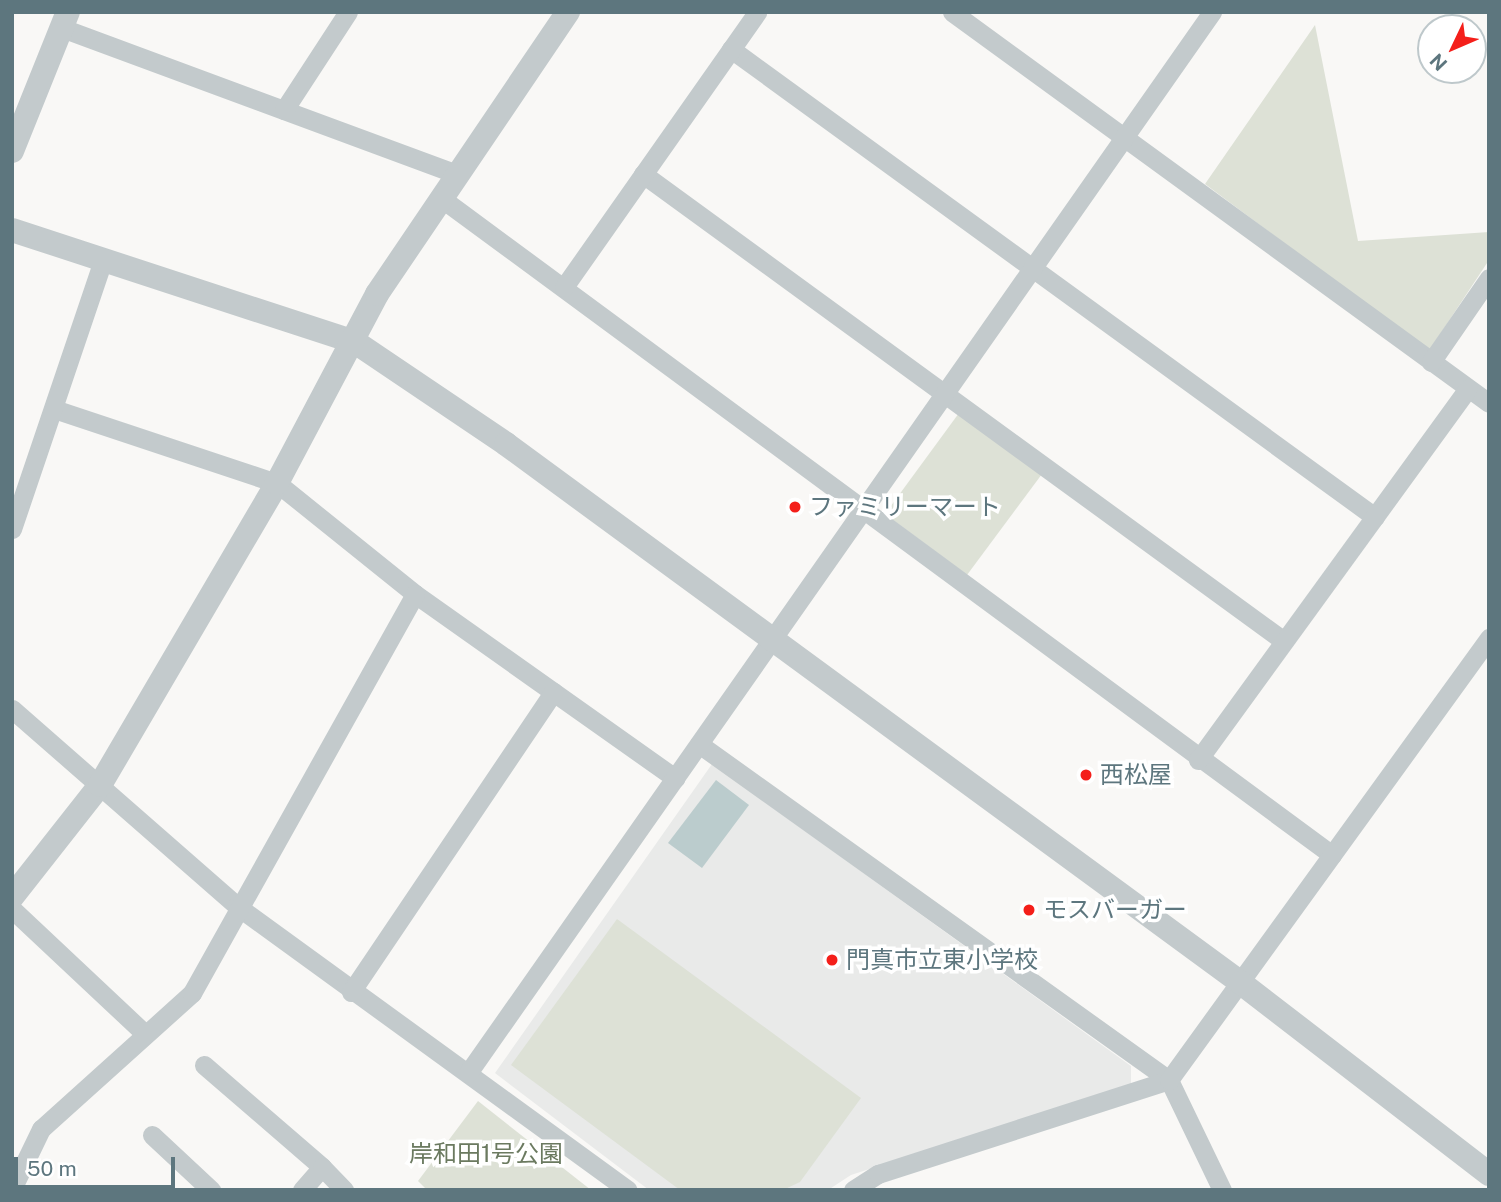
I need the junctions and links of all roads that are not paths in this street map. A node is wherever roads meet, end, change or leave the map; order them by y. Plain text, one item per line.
1 (348, 12) edge
2 (568, 12) edge
3 (757, 12) edge
4 (952, 12) edge
5 (1213, 12) edge
6 (65, 20) edge
7 (731, 49) junction
8 (284, 110) junction
9 (1124, 139) junction
10 (12, 150) edge
11 (643, 174) junction
12 (458, 175) junction
13 (441, 198) junction
14 (12, 230) edge
15 (103, 260) junction
16 (1034, 266) junction
17 (1489, 278) edge
18 (564, 287) junction
19 (355, 342) junction
20 (1431, 362) junction
21 (1468, 389) junction
22 (946, 391) junction
23 (1489, 403) edge
24 (54, 409) junction
25 (277, 484) junction
26 (864, 508) junction
27 (1375, 517) junction
28 (12, 529) edge
29 (415, 594) junction
30 (1489, 638) edge
31 (1284, 641) junction
32 (773, 642) junction
33 (553, 692) junction
34 (12, 709) edge
35 (699, 744) junction
36 (1198, 760) junction
37 (674, 778) junction
38 (100, 785) junction
39 (1332, 855) junction
40 (12, 898) edge
41 (237, 906) junction
42 (12, 909) edge
43 (1241, 983) junction
44 (351, 992) junction
45 (144, 1033) junction
46 (204, 1065) dead end
47 (468, 1073) junction
48 (1169, 1080) junction
49 (152, 1135) dead end
50 (17, 1167) edge
51 (322, 1167) junction
52 (1489, 1174) edge
53 (881, 1182) edge
54 (12, 1189) edge
55 (211, 1190) edge
56 (302, 1190) edge
57 (344, 1190) edge
58 (628, 1190) edge
59 (853, 1190) edge
60 (1222, 1190) edge

1 - 8 street
2 - 12 street
3 - 7 street
4 - 9 street
5 - 9 street
6 - 8 street
6 - 10 street
7 - 11 street
7 - 16 street
8 - 12 street
9 - 16 street
9 - 20 street
11 - 18 street
11 - 22 street
12 - 13 street
13 - 18 street
13 - 19 street
14 - 15 street
15 - 19 street
15 - 24 street
16 - 22 street
16 - 27 street
17 - 20 street
18 - 26 street
19 - 25 street
19 - 32 street
20 - 21 street
21 - 23 street
21 - 27 street
22 - 26 street
22 - 31 street
24 - 25 street
24 - 28 street
25 - 29 street
25 - 38 street
26 - 32 street
26 - 36 street
27 - 31 street
29 - 33 street
29 - 41 street
30 - 39 street
31 - 36 street
32 - 35 street
32 - 43 street
33 - 37 street
33 - 44 street
34 - 38 street
35 - 37 street
35 - 48 street
36 - 39 street
37 - 47 street
38 - 40 street
38 - 41 street
39 - 43 street
41 - 44 street
41 - 45 street
42 - 45 street
43 - 48 street
43 - 52 street
44 - 47 street
45 - 50 street
46 - 51 street
47 - 58 street
48 - 53 street
48 - 60 street
49 - 55 street
50 - 54 street
51 - 56 street
51 - 57 street
53 - 59 street

